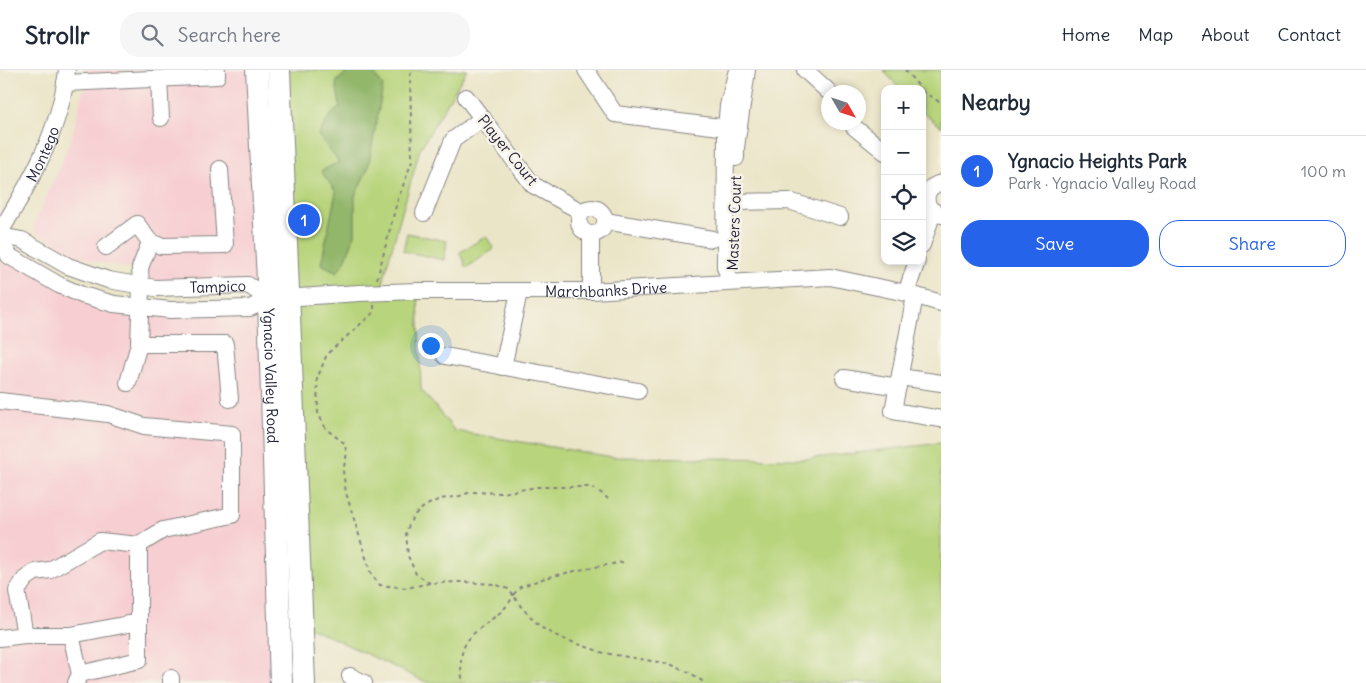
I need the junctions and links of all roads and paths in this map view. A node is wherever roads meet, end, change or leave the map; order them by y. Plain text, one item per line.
1 (217, 70) edge
2 (257, 70) edge
3 (279, 70) edge
4 (412, 70) edge
5 (586, 70) edge
6 (737, 70) edge
7 (748, 70) edge
8 (805, 70) edge
9 (905, 70) edge
10 (66, 77) edge
11 (159, 79) junction
12 (821, 85) edge
13 (917, 85) edge
14 (926, 93) edge
15 (466, 97) dead end
16 (941, 103) edge
17 (161, 118) dead end
18 (482, 118) junction
19 (732, 128) junction
20 (860, 130) edge
21 (881, 148) edge
22 (220, 169) dead end
23 (931, 185) edge
24 (731, 201) junction
25 (582, 212) junction
26 (424, 213) dead end
27 (937, 213) edge
28 (840, 217) dead end
29 (605, 221) junction
30 (0, 232) edge
31 (591, 234) junction
32 (926, 236) edge
33 (0, 238) edge
34 (712, 239) dead end
35 (150, 242) junction
36 (106, 247) dead end
37 (916, 265) edge
38 (731, 282) junction
39 (141, 286) junction
40 (591, 291) junction
41 (373, 292) junction
42 (519, 292) junction
43 (911, 294) junction
44 (279, 298) junction
45 (941, 303) edge
46 (140, 308) junction
47 (139, 344) junction
48 (445, 356) dead end
49 (503, 367) junction
50 (844, 378) dead end
51 (899, 382) junction
52 (128, 383) dead end
53 (941, 383) edge
54 (638, 391) dead end
55 (230, 399) dead end
56 (0, 400) edge
57 (941, 419) edge
58 (608, 499) dead end
59 (139, 545) junction
60 (623, 562) dead end
61 (430, 583) junction
62 (513, 595) junction
63 (139, 622) junction
64 (25, 635) junction
65 (71, 635) junction
66 (0, 638) edge
67 (78, 679) edge
68 (281, 683) edge
69 (304, 683) edge
70 (463, 683) edge
71 (705, 683) edge

1 - 11 street
2 - 44 highway, Ygnacio Valley Road
3 - 44 highway, Ygnacio Valley Road
4 - 41 path
5 - 19 street
6 - 19 street, Masters Court
7 - 19 street, Masters Court
8 - 12 street
9 - 13 path
10 - 11 street
10 - 30 street, Montego
11 - 17 street
14 - 16 path
15 - 18 street, Player Court
18 - 25 street, Player Court
18 - 26 street
19 - 24 street, Masters Court
20 - 21 street
22 - 35 street
23 - 27 street
24 - 28 street
24 - 38 street, Masters Court
25 - 29 street
25 - 31 street
27 - 32 street
29 - 31 street
29 - 34 street
31 - 40 street
33 - 39 street, Tampico
33 - 46 street, Tampico
35 - 36 street
35 - 39 street
37 - 43 street
38 - 40 street, Marchbanks Drive
38 - 43 street, Marchbanks Drive
39 - 44 street, Tampico
39 - 46 street
40 - 42 street, Marchbanks Drive
41 - 42 street, Marchbanks Drive
41 - 44 street, Marchbanks Drive
41 - 61 path
42 - 49 street
43 - 45 street, Marchbanks Drive
43 - 51 street
44 - 46 street, Tampico
44 - 68 highway, Ygnacio Valley Road
44 - 69 highway, Ygnacio Valley Road
46 - 47 street
47 - 52 street
47 - 55 street
48 - 49 street
49 - 54 street
50 - 51 street
51 - 53 street
51 - 57 street
56 - 59 street
58 - 61 path
59 - 63 street
59 - 64 street
60 - 62 path
61 - 62 path
62 - 70 path
62 - 71 path
63 - 65 street
63 - 67 street
64 - 65 street
64 - 66 street
65 - 67 street

